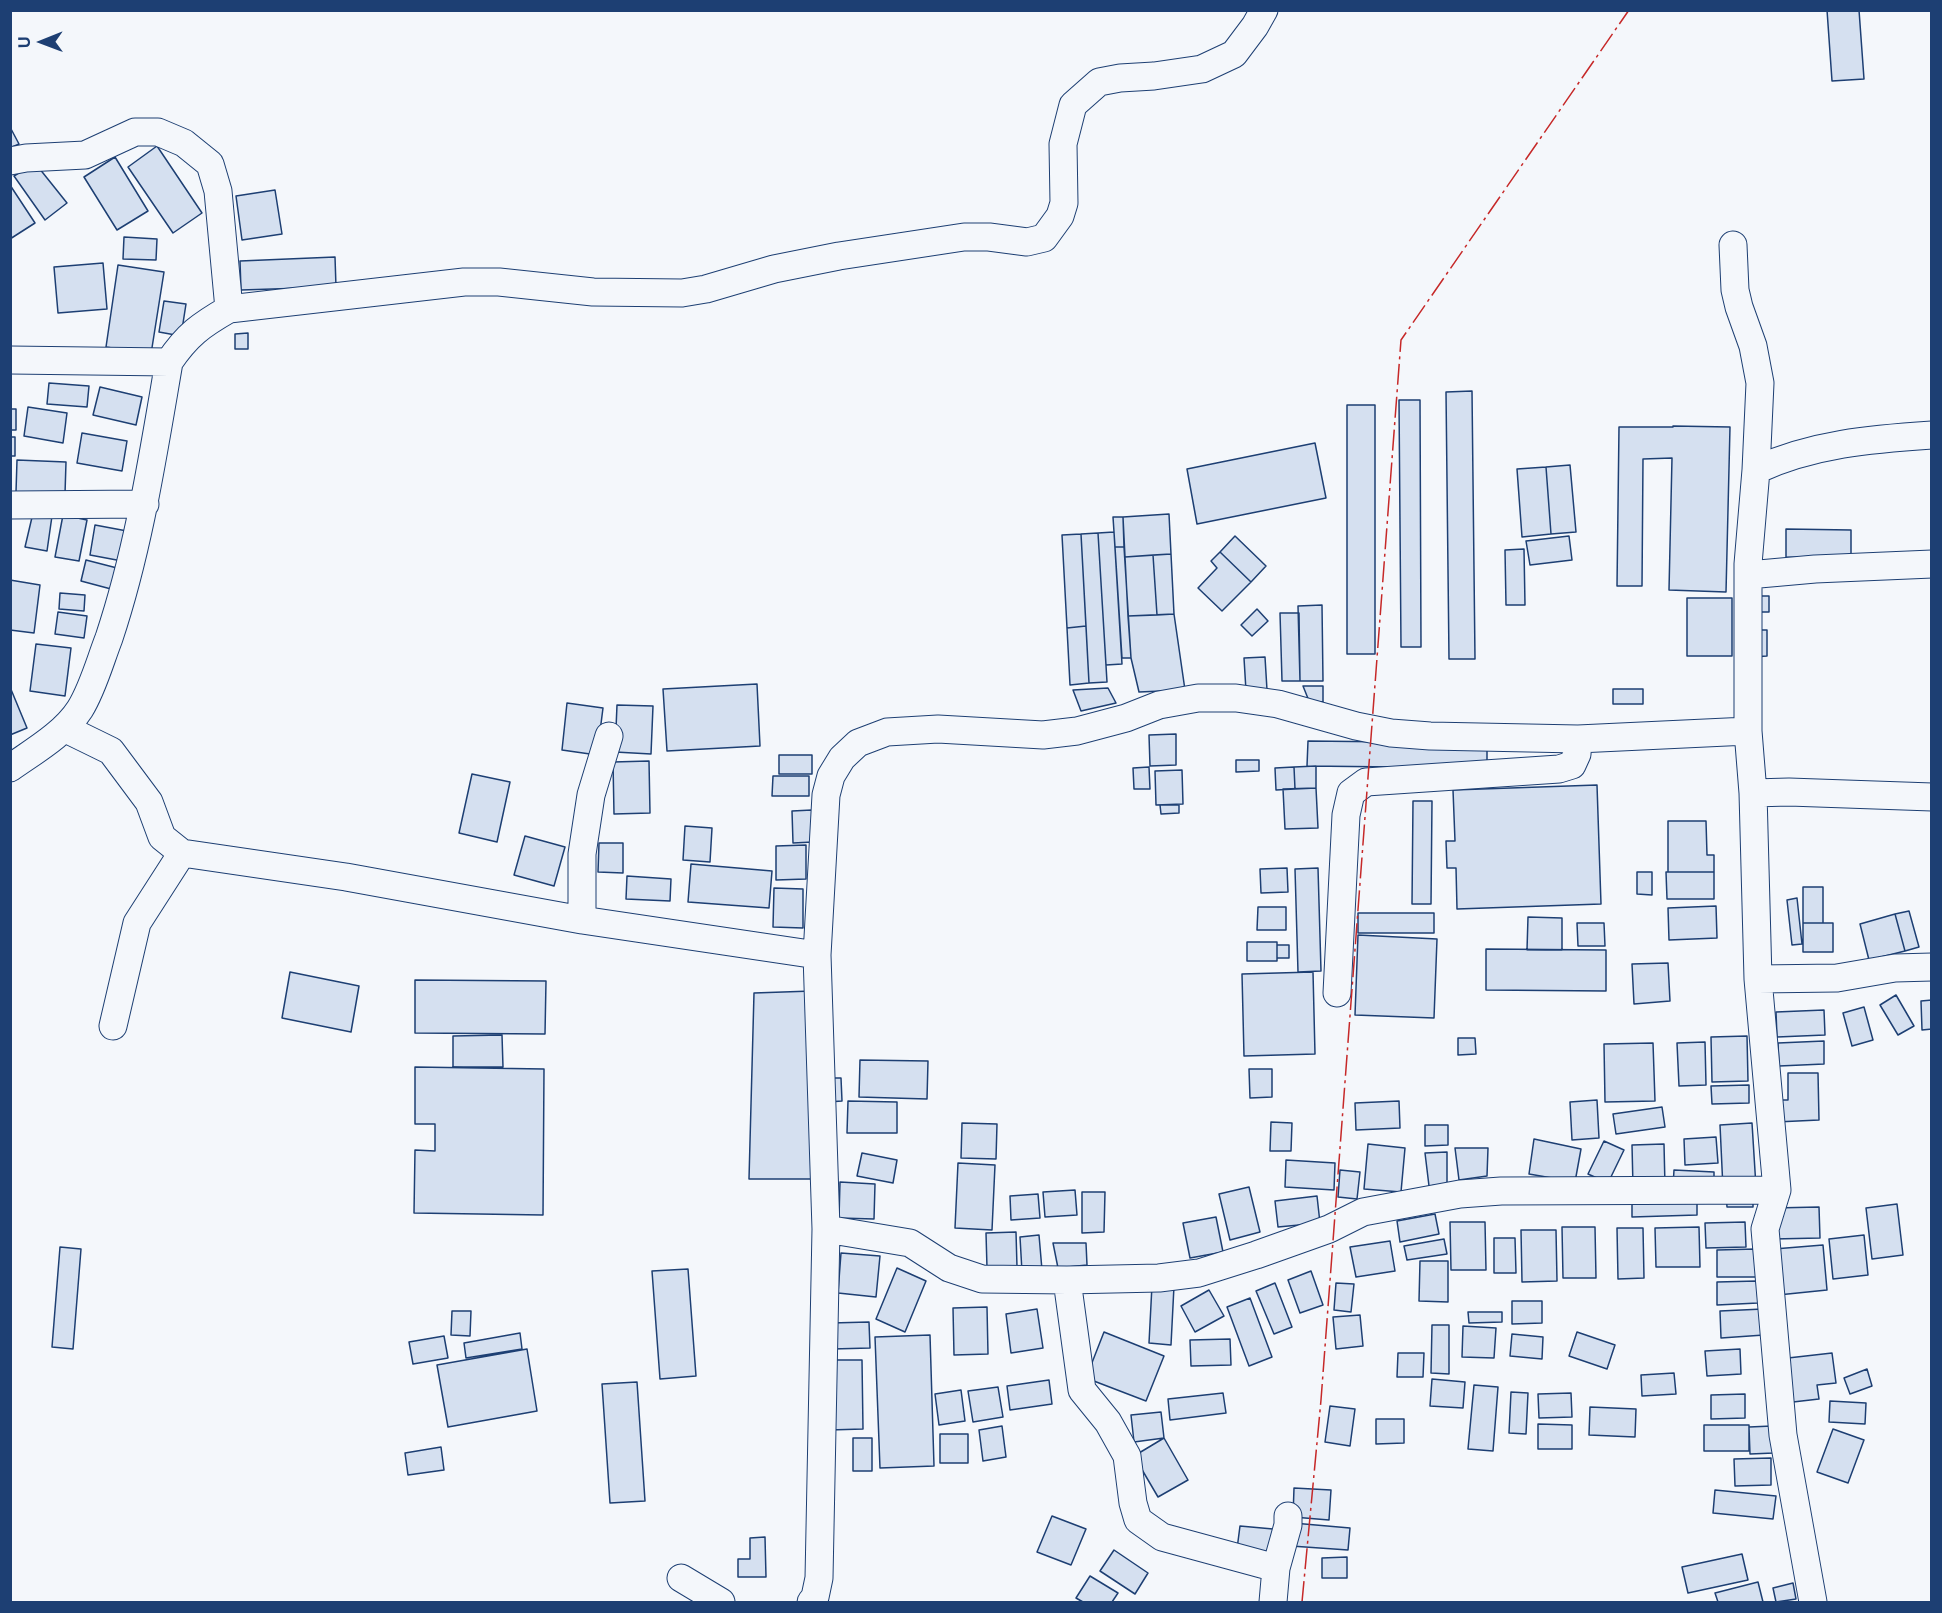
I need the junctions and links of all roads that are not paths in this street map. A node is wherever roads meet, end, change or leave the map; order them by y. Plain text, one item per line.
1 (1264, 10) edge
2 (10, 161) edge
3 (1733, 245) dead end
4 (229, 309) junction
5 (10, 360) edge
6 (169, 362) junction
7 (1932, 435) edge
8 (1756, 470) junction
9 (145, 504) junction
10 (10, 506) edge
11 (1932, 564) edge
12 (1748, 575) junction
13 (64, 728) junction
14 (1748, 731) junction
15 (609, 736) dead end
16 (1578, 739) junction
17 (10, 768) edge
18 (1753, 793) junction
19 (1932, 797) edge
20 (182, 854) junction
21 (582, 920) junction
22 (817, 955) junction
23 (1932, 967) edge
24 (1758, 979) junction
25 (1337, 993) dead end
26 (113, 1026) dead end
27 (1777, 1190) junction
28 (826, 1229) junction
29 (1066, 1280) junction
30 (1288, 1516) dead end
31 (1276, 1568) junction
32 (681, 1578) dead end
33 (721, 1602) edge
34 (811, 1602) edge
35 (1273, 1602) edge
36 (1813, 1602) edge

1 - 4 street
2 - 4 street
3 - 8 street
4 - 6 street
5 - 6 street
6 - 9 street
7 - 8 street
8 - 12 street
9 - 10 street
9 - 13 street
11 - 12 street
12 - 14 street
13 - 17 street
13 - 20 street
14 - 16 street
14 - 18 street
15 - 21 street
16 - 22 street
16 - 25 street
18 - 19 street
18 - 24 street
20 - 21 street
20 - 26 street
21 - 22 street
22 - 28 street
23 - 24 street
24 - 27 street
27 - 29 street
27 - 36 street
28 - 29 street
28 - 34 street
29 - 31 street
30 - 31 street
31 - 35 street
32 - 33 street

